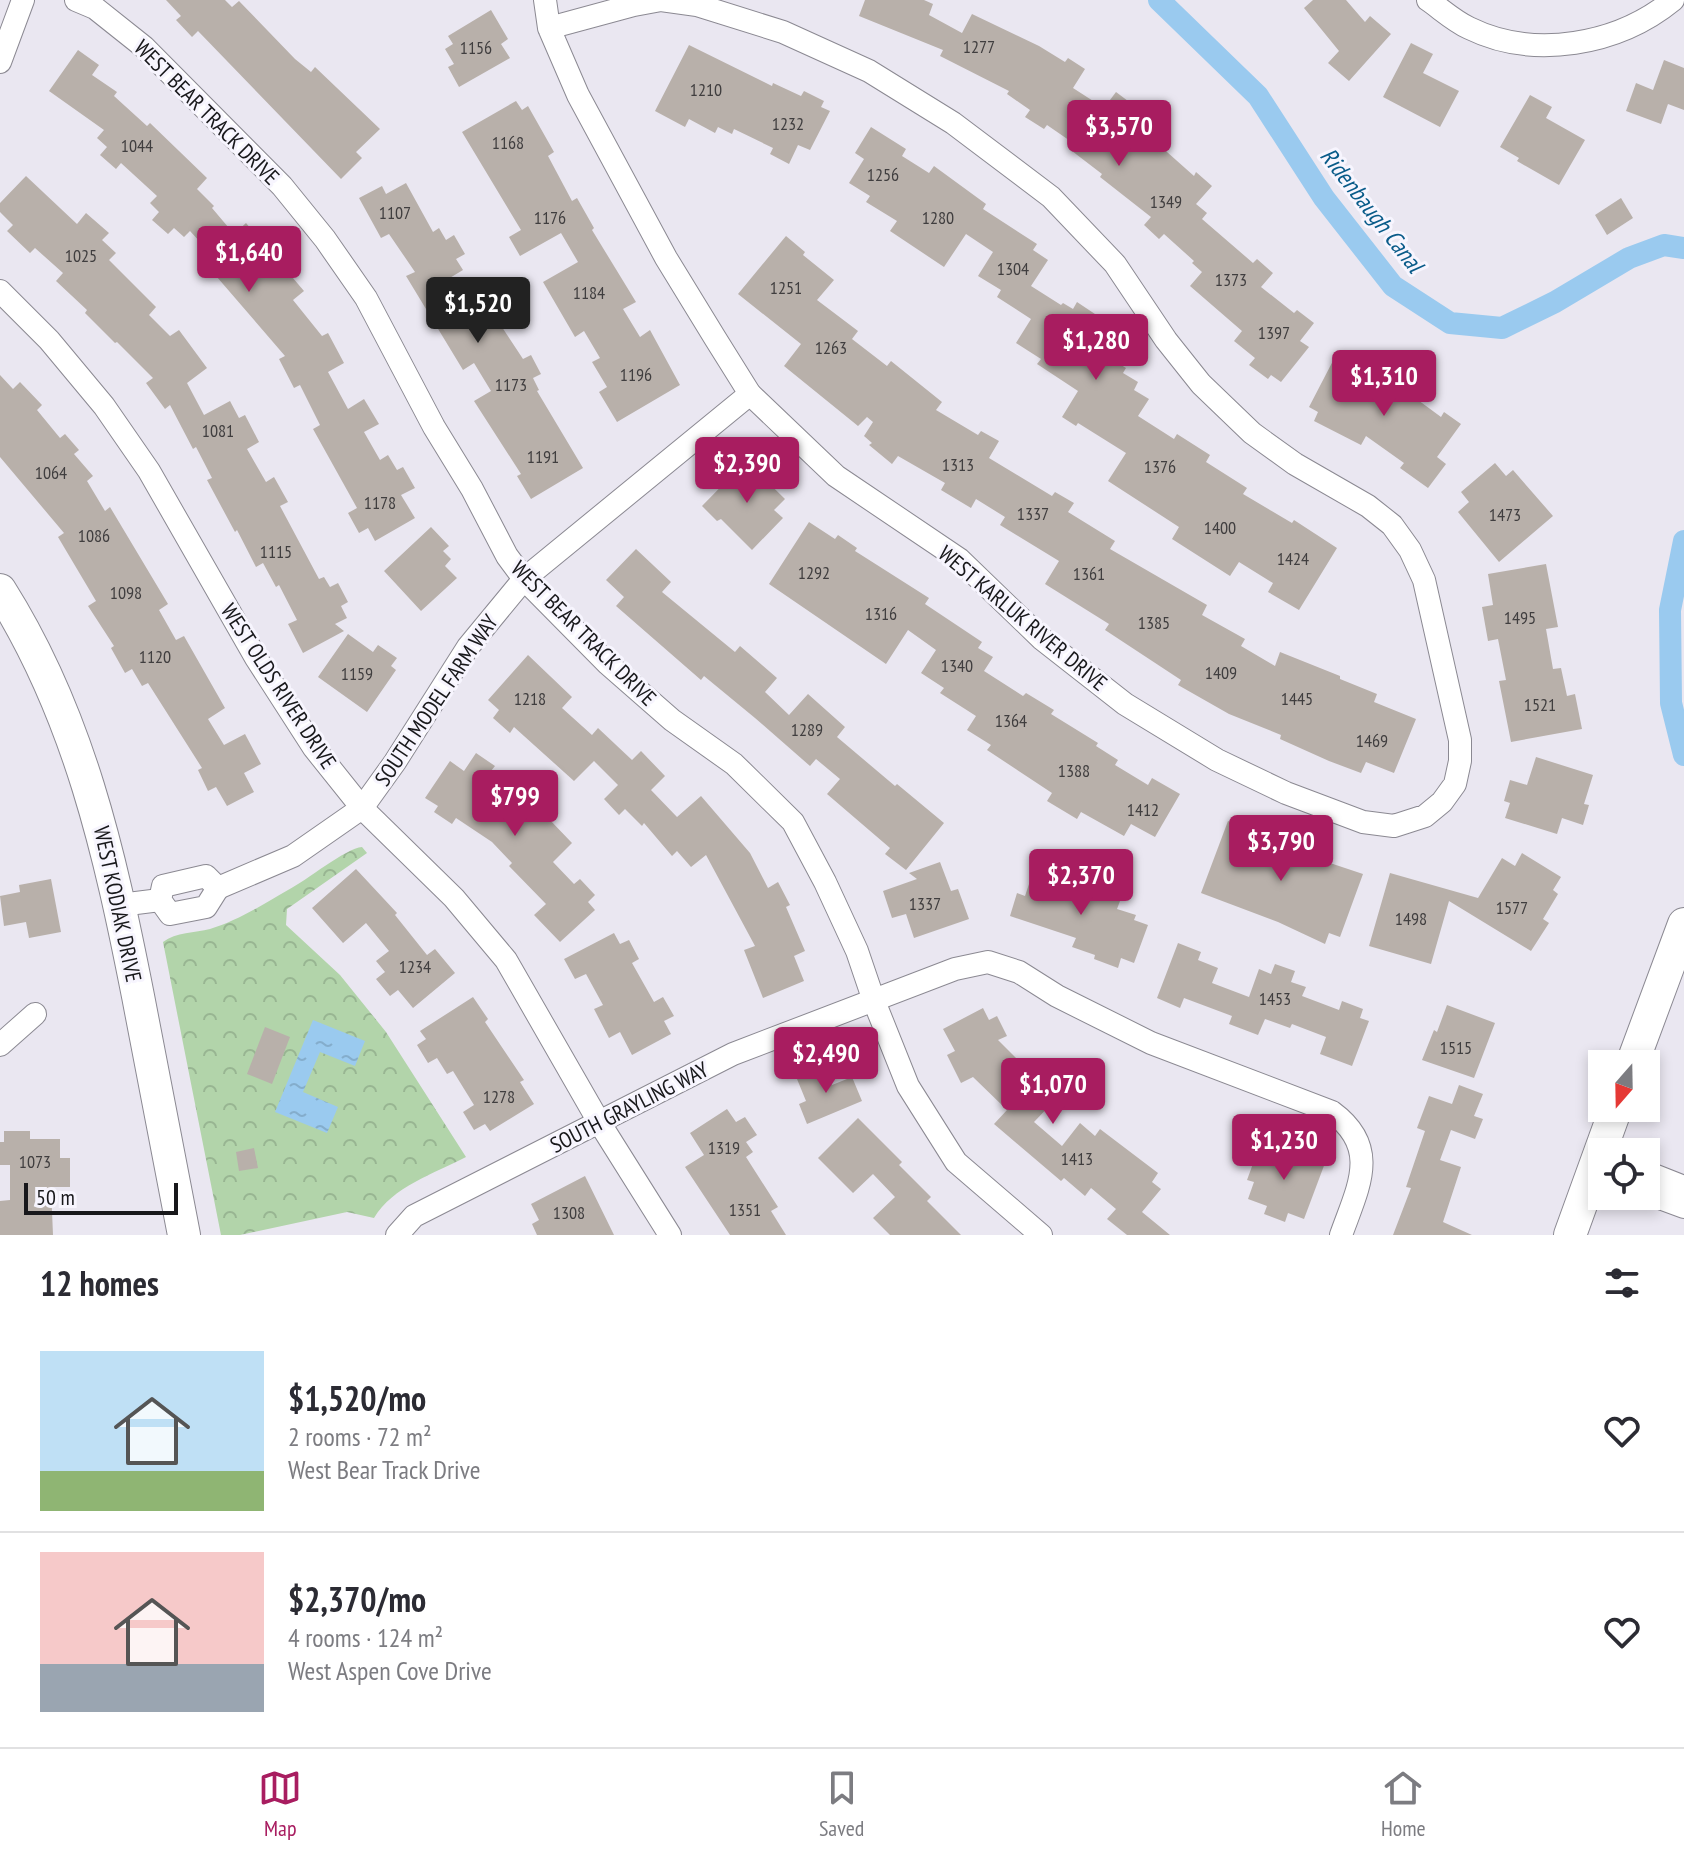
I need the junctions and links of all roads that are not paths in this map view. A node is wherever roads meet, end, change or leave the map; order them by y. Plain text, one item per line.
1 (23, 0) edge
2 (76, 0) edge
3 (545, 0) edge
4 (1428, 0) edge
5 (1673, 0) edge
6 (549, 28) junction
7 (0, 62) edge
8 (0, 291) edge
9 (750, 394) junction
10 (524, 579) junction
11 (0, 590) edge
12 (362, 808) junction
13 (120, 905) junction
14 (1684, 924) edge
15 (874, 1001) junction
16 (35, 1014) dead end
17 (0, 1045) edge
18 (1637, 1050) edge
19 (599, 1122) junction
20 (1660, 1178) edge
21 (1684, 1187) edge
22 (1588, 1191) edge
23 (1660, 1198) edge
24 (1684, 1207) edge
25 (184, 1235) edge
26 (397, 1235) edge
27 (670, 1235) edge
28 (1041, 1235) edge
29 (1341, 1235) edge
30 (1570, 1235) edge

1 - 7 street
2 - 10 street, WEST BEAR TRACK DRIVE
3 - 6 street, WEST KARLUK RIVER DRIVE
4 - 5 street
6 - 9 street, WEST KARLUK RIVER DRIVE
6 - 9 street, WEST KARLUK RIVER DRIVE
8 - 12 street, WEST OLDS RIVER DRIVE
9 - 10 street, SOUTH MODEL FARM WAY
10 - 12 street, SOUTH MODEL FARM WAY
10 - 15 street, WEST BEAR TRACK DRIVE
11 - 13 street, WEST KODIAK DRIVE
12 - 13 street, SOUTH MODEL FARM WAY
12 - 19 street, WEST OLDS RIVER DRIVE
13 - 25 street, WEST KODIAK DRIVE
14 - 18 street
15 - 19 street, SOUTH GRAYLING WAY
15 - 28 street, WEST BEAR TRACK DRIVE
15 - 29 street, SOUTH GRAYLING WAY
16 - 17 street
19 - 26 street, SOUTH GRAYLING WAY
19 - 27 street, WEST OLDS RIVER DRIVE
20 - 21 street
22 - 30 street
23 - 24 street

